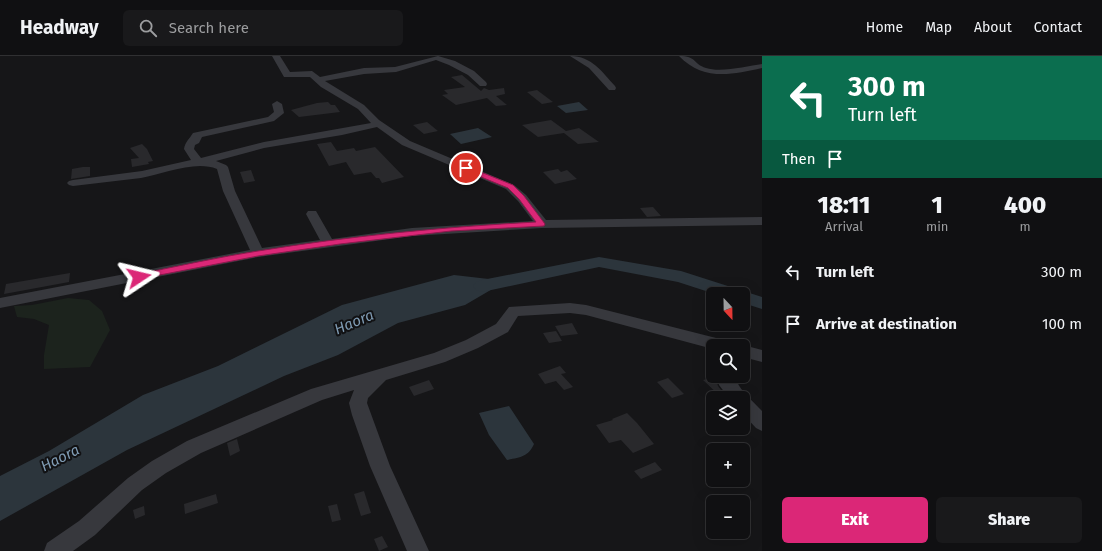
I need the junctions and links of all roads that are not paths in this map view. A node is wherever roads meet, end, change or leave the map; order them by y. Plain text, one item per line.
1 (276, 56) edge
2 (574, 56) edge
3 (684, 56) edge
4 (752, 58) dead end
5 (762, 65) edge
6 (318, 80) junction
7 (483, 84) dead end
8 (612, 88) dead end
9 (276, 104) dead end
10 (378, 124) junction
11 (198, 162) junction
12 (73, 183) dead end
13 (312, 214) dead end
14 (762, 220) edge
15 (542, 224) junction
16 (328, 243) junction
17 (258, 253) junction
18 (0, 303) edge
19 (706, 342) edge
20 (750, 353) edge
21 (762, 356) edge
22 (382, 376) junction
23 (750, 410) edge
24 (762, 423) edge
25 (55, 551) edge
26 (418, 551) edge

1 - 6 street
2 - 8 street
3 - 5 street
4 - 5 street
6 - 7 street
6 - 10 street
9 - 11 street
10 - 11 street
10 - 15 street
11 - 12 street
11 - 17 street
13 - 16 street
14 - 15 street
15 - 16 street
16 - 17 street
17 - 18 street
19 - 22 street
20 - 21 street
22 - 25 street
22 - 26 street
23 - 24 street

